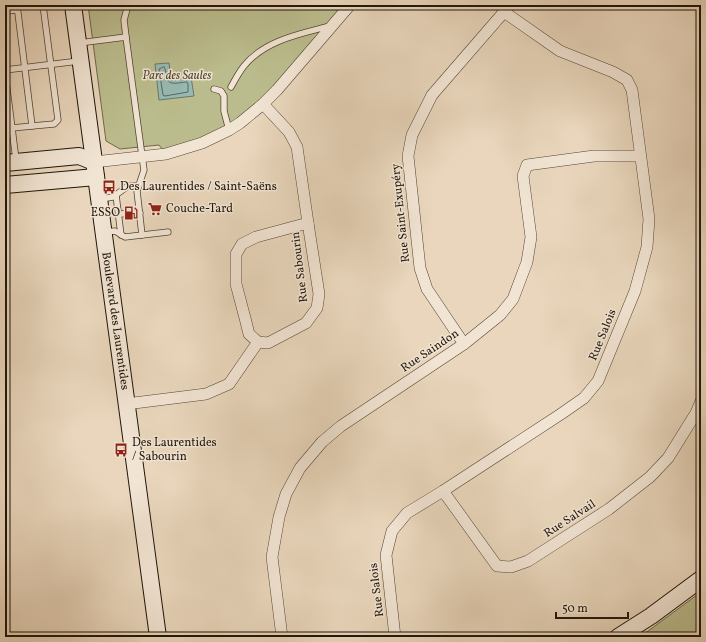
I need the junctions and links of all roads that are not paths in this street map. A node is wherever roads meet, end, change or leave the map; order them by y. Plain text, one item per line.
1 (43, 5) edge
2 (73, 5) edge
3 (128, 5) edge
4 (350, 5) edge
5 (17, 7) edge
6 (507, 8) edge
7 (5, 11) edge
8 (332, 26) junction
9 (126, 37) junction
10 (79, 43) junction
11 (81, 61) junction
12 (51, 64) junction
13 (25, 68) junction
14 (5, 71) edge
15 (230, 87) dead end
16 (214, 89) dead end
17 (263, 104) junction
18 (32, 126) junction
19 (12, 128) junction
20 (229, 130) junction
21 (142, 156) junction
22 (640, 156) junction
23 (11, 163) edge
24 (95, 169) junction
25 (5, 177) edge
26 (5, 185) edge
27 (139, 186) junction
28 (116, 195) junction
29 (99, 199) junction
30 (140, 213) junction
31 (119, 214) junction
32 (308, 223) junction
33 (104, 232) junction
34 (168, 232) dead end
35 (121, 235) junction
36 (142, 235) junction
37 (258, 342) junction
38 (464, 344) junction
39 (701, 401) edge
40 (126, 404) junction
41 (443, 491) junction
42 (701, 579) edge
43 (158, 637) edge
44 (282, 637) edge
45 (395, 637) edge
46 (618, 637) edge

1 - 12 lane
2 - 10 street, Boulevard des Laurentides
3 - 9 lane
4 - 8 street
5 - 7 lane
5 - 13 lane
6 - 22 street, Rue Salois
6 - 38 street, Rue Saint-Exupéry
8 - 15 lane
8 - 17 street
9 - 10 lane
9 - 21 lane
10 - 11 street, Boulevard des Laurentides
11 - 12 lane
11 - 24 street, Boulevard des Laurentides
12 - 13 lane
12 - 18 lane
13 - 14 lane
13 - 18 lane
14 - 19 lane
16 - 20 lane
17 - 20 street
17 - 32 street, Rue Sabourin
18 - 19 lane
19 - 23 lane
20 - 21 street
21 - 24 street
21 - 27 lane
22 - 38 street, Rue Saindon
22 - 41 street, Rue Salois
23 - 24 street
24 - 25 street
24 - 26 street
24 - 29 street, Boulevard des Laurentides
27 - 28 lane
27 - 30 lane
28 - 29 lane
28 - 31 lane
29 - 33 street, Boulevard des Laurentides
30 - 31 lane
30 - 36 lane
31 - 35 lane
32 - 37 street, Rue Sabourin
32 - 37 street, Rue Sabourin
33 - 35 lane
33 - 40 street, Boulevard des Laurentides
34 - 36 lane
35 - 36 lane
37 - 40 street
38 - 44 street, Rue Saindon
39 - 41 street, Rue Salvail
40 - 43 street, Boulevard des Laurentides
41 - 45 street, Rue Salois
42 - 46 street

